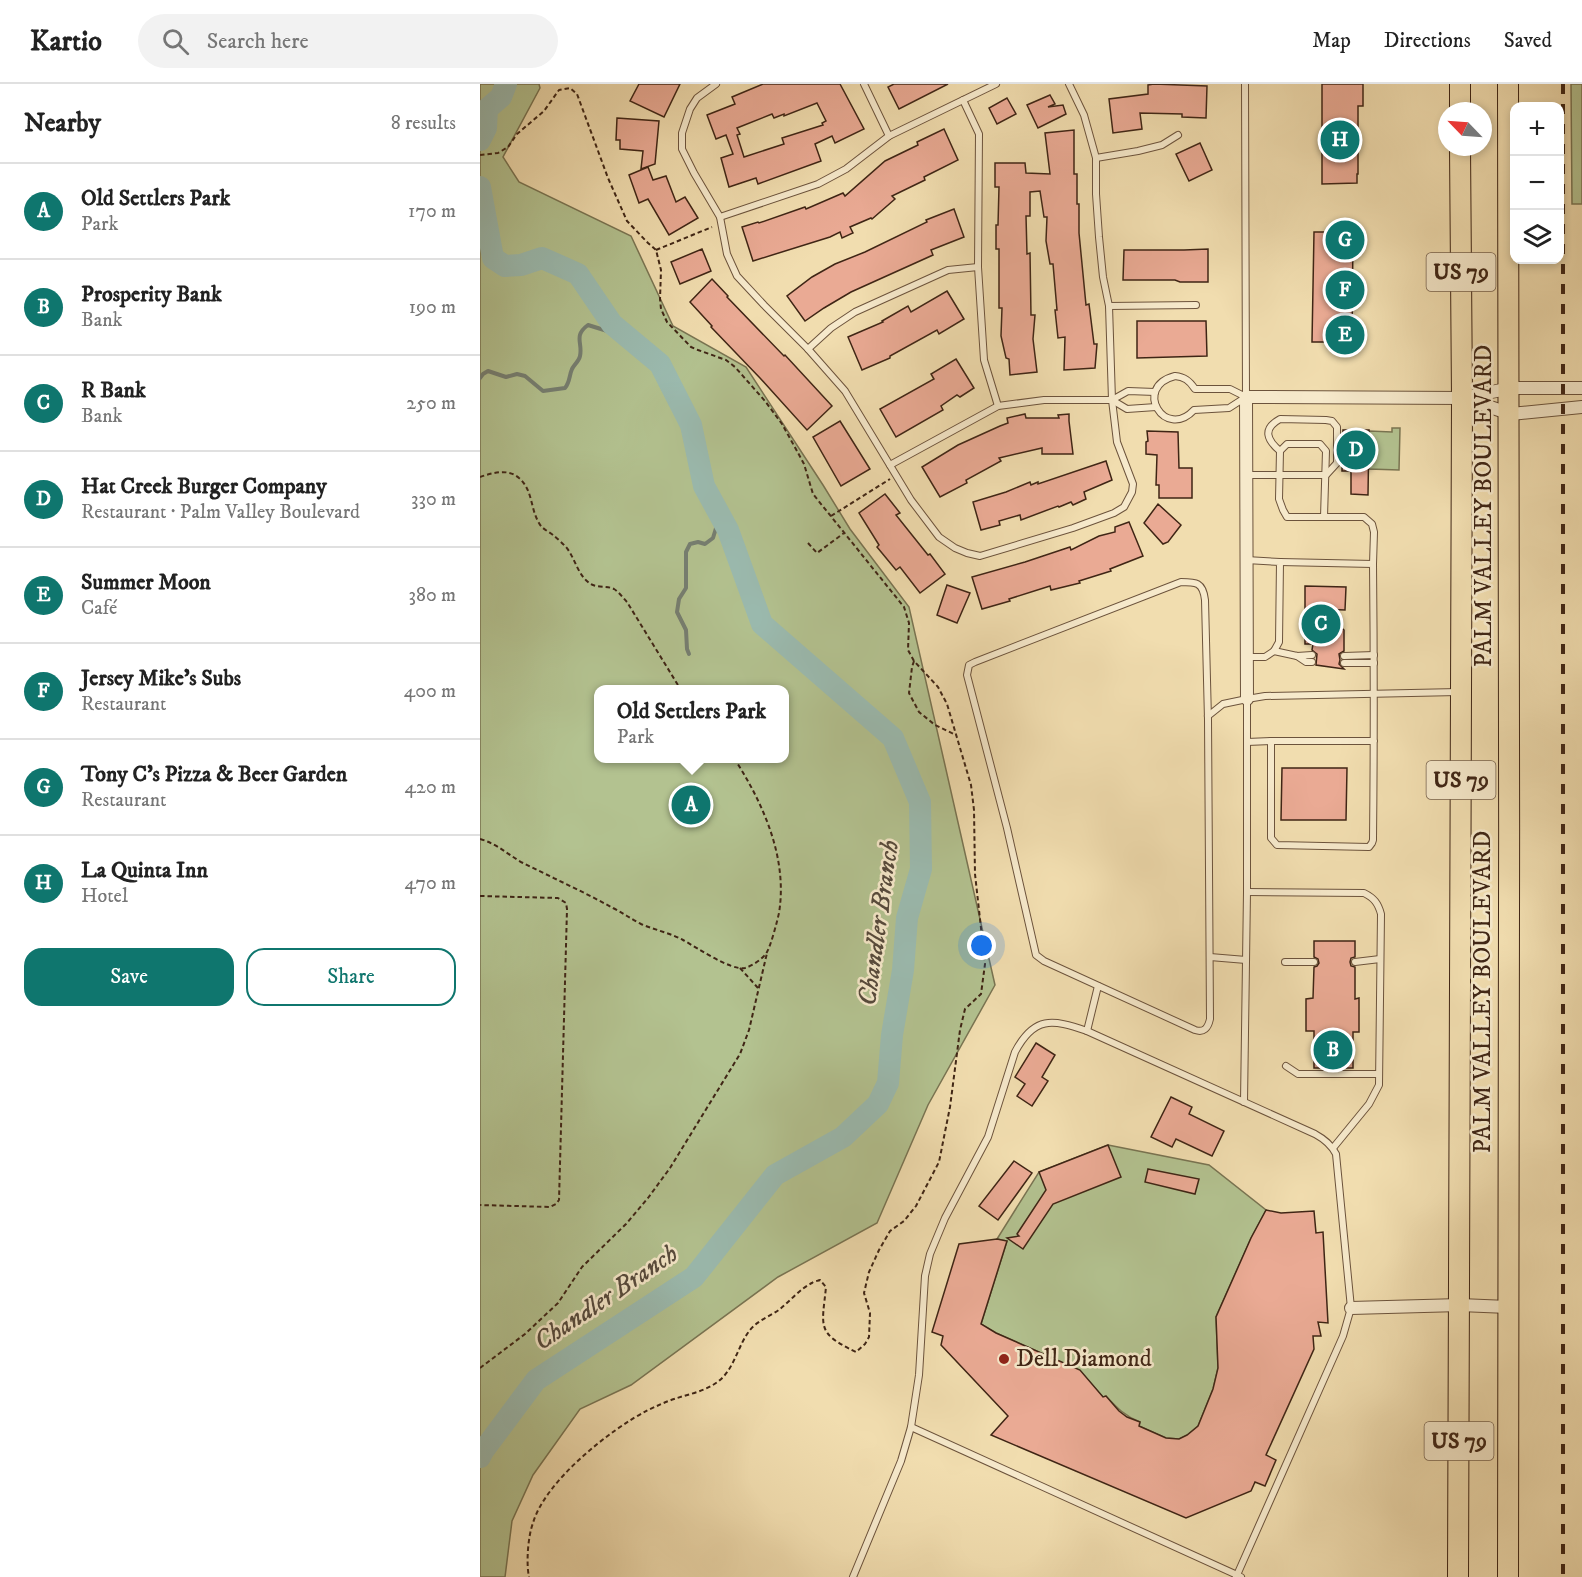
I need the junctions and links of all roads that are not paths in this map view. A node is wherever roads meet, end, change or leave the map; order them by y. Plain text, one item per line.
1 (716, 84) edge
2 (864, 84) edge
3 (996, 84) edge
4 (1069, 84) edge
5 (1245, 84) edge
6 (1460, 84) edge
7 (1508, 84) edge
8 (963, 100) junction
9 (1460, 102) edge
10 (1178, 135) dead end
11 (889, 136) junction
12 (1460, 156) edge
13 (1096, 158) junction
14 (720, 220) junction
15 (978, 267) junction
16 (1196, 305) dead end
17 (1109, 306) junction
18 (808, 349) junction
19 (1511, 388) junction
20 (1582, 388) edge
21 (1155, 392) junction
22 (1246, 397) junction
23 (1462, 398) junction
24 (1112, 400) junction
25 (998, 406) junction
26 (1156, 407) junction
27 (1582, 407) edge
28 (1510, 414) junction
29 (1280, 451) junction
30 (890, 465) junction
31 (1246, 475) junction
32 (1280, 475) junction
33 (1326, 475) junction
34 (1324, 517) junction
35 (1246, 560) junction
36 (1280, 562) junction
37 (1373, 564) junction
38 (1274, 651) junction
39 (1374, 655) junction
40 (1247, 657) junction
41 (1312, 659) dead end
42 (1374, 663) junction
43 (1461, 692) junction
44 (1374, 694) junction
45 (1247, 699) junction
46 (1208, 716) junction
47 (1271, 741) junction
48 (1374, 741) junction
49 (1247, 742) junction
50 (1247, 892) junction
51 (1210, 957) junction
52 (1380, 959) junction
53 (1246, 960) junction
54 (1285, 962) dead end
55 (1314, 962) dead end
56 (1355, 962) dead end
57 (1098, 986) junction
58 (1087, 1031) junction
59 (1286, 1066) dead end
60 (1379, 1074) junction
61 (1244, 1102) junction
62 (1333, 1148) junction
63 (1460, 1305) junction
64 (1508, 1307) junction
65 (1352, 1308) junction
66 (911, 1427) junction
67 (1238, 1576) edge
68 (853, 1577) edge
69 (1458, 1577) edge
70 (1508, 1577) edge

1 - 14 lane
2 - 11 lane
3 - 8 lane
4 - 13 lane
5 - 22 lane
6 - 9 highway
7 - 19 highway, PALM VALLEY BOULEVARD / US 79
8 - 11 lane
8 - 15 lane
10 - 13 lane
11 - 14 lane
12 - 23 highway, PALM VALLEY BOULEVARD / US 79
13 - 17 lane
14 - 18 lane
15 - 18 lane
15 - 25 lane
16 - 17 lane
17 - 24 lane
18 - 30 lane
19 - 20 street
19 - 23 street
19 - 28 highway, PALM VALLEY BOULEVARD / US 79
21 - 22 lane
21 - 24 lane
21 - 26 lane
22 - 23 street
22 - 26 lane
22 - 31 street
23 - 28 street
23 - 43 highway, PALM VALLEY BOULEVARD / US 79
24 - 25 lane
24 - 26 lane
24 - 30 lane
25 - 30 lane
27 - 28 street
28 - 64 highway, PALM VALLEY BOULEVARD / US 79
29 - 32 lane
29 - 33 lane
29 - 33 lane
31 - 32 lane
31 - 35 street
32 - 33 lane
32 - 34 lane
33 - 34 lane
34 - 37 lane
35 - 36 lane
35 - 40 street
36 - 37 lane
36 - 38 lane
37 - 39 lane
38 - 40 lane
38 - 41 lane
39 - 42 lane
39 - 42 lane
40 - 45 street
42 - 44 lane
43 - 44 lane
43 - 63 highway, PALM VALLEY BOULEVARD / US 79
44 - 45 lane
44 - 48 lane
45 - 46 lane
45 - 49 lane
46 - 51 lane
46 - 57 lane
47 - 48 lane
47 - 48 lane
47 - 49 lane
49 - 50 lane
50 - 52 lane
50 - 53 lane
51 - 53 lane
51 - 57 lane
52 - 56 lane
52 - 60 lane
53 - 61 lane
54 - 55 lane
57 - 58 lane
58 - 61 lane
58 - 66 lane
59 - 60 lane
60 - 62 lane
61 - 62 lane
62 - 65 lane
63 - 64 street
63 - 65 street
63 - 69 highway, PALM VALLEY BOULEVARD / US 79
64 - 70 highway, PALM VALLEY BOULEVARD / US 79
65 - 67 lane
66 - 67 lane
66 - 68 lane

